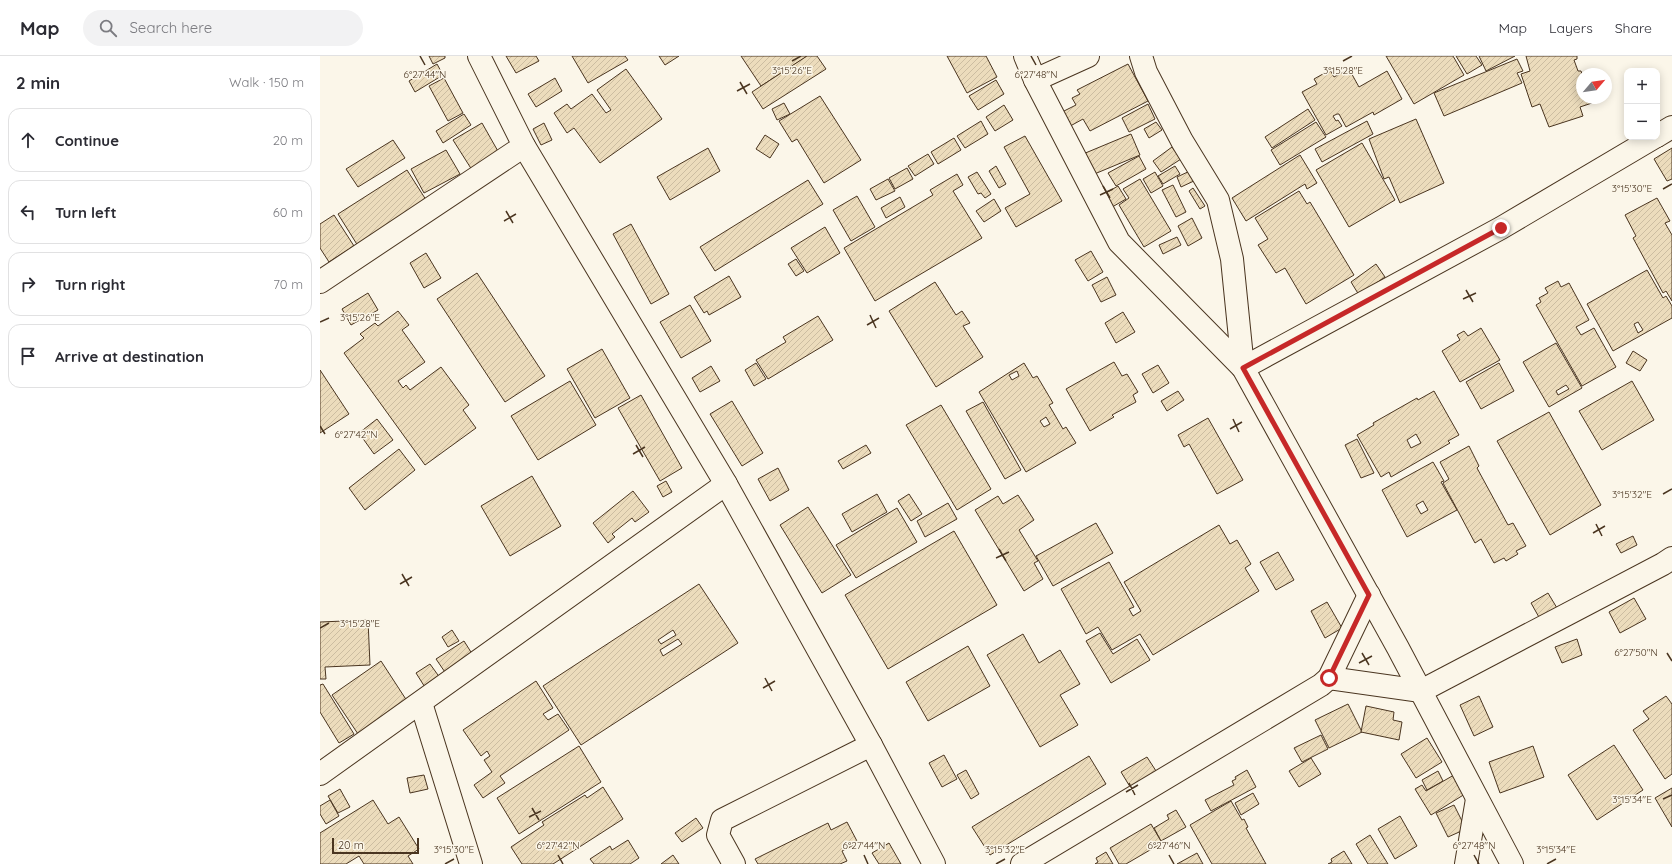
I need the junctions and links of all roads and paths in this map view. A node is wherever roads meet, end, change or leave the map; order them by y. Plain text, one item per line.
1 (479, 56) edge
2 (1025, 56) edge
3 (1088, 56) edge
4 (1141, 56) edge
5 (1035, 80) junction
6 (1672, 127) edge
7 (1660, 134) edge
8 (1649, 140) edge
9 (524, 146) junction
10 (320, 282) edge
11 (1243, 368) junction
12 (726, 484) junction
13 (1672, 558) edge
14 (1369, 595) junction
15 (1329, 678) junction
16 (1421, 691) junction
17 (421, 704) junction
18 (871, 746) junction
19 (320, 774) edge
20 (1477, 799) junction
21 (471, 864) edge
22 (734, 864) edge
23 (934, 864) edge
24 (1022, 864) edge
25 (1466, 864) edge
26 (1512, 864) edge

1 - 9 street
2 - 5 street
3 - 5 street
4 - 11 street
5 - 11 street
6 - 7 street
8 - 11 street
9 - 10 street
9 - 12 street
11 - 14 street
12 - 17 street
12 - 18 street
13 - 16 street
14 - 15 street
14 - 16 street
15 - 16 street
15 - 24 street
16 - 20 street
17 - 19 street
17 - 21 street
18 - 22 street
18 - 23 street
20 - 25 street
20 - 26 street

